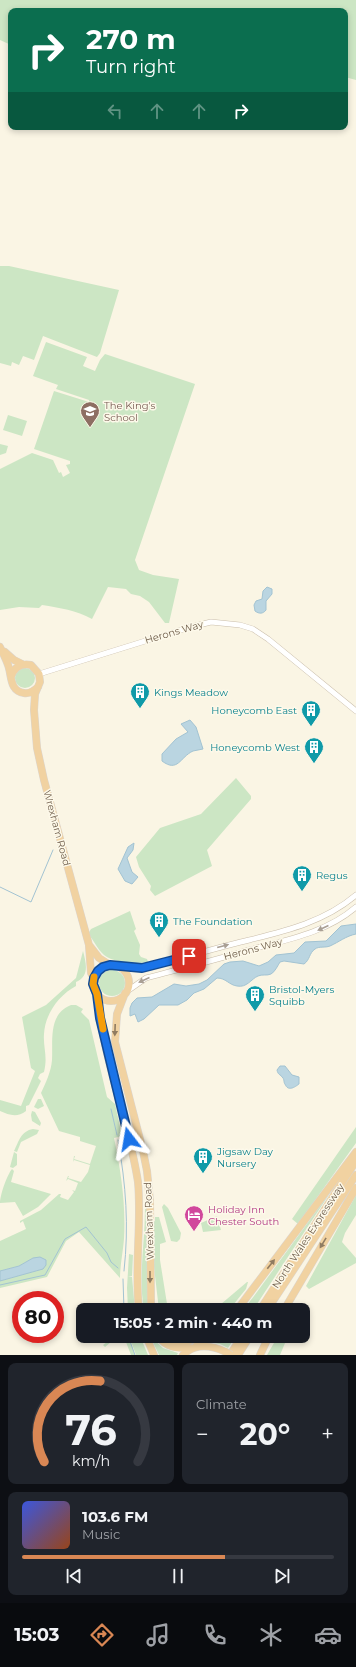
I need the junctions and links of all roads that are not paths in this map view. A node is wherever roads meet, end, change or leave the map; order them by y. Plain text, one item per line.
1 (0, 647) edge
2 (22, 664) junction
3 (39, 674) junction
4 (11, 677) junction
5 (38, 686) junction
6 (23, 693) junction
7 (34, 710) junction
8 (356, 710) edge
9 (356, 895) edge
10 (356, 908) edge
11 (89, 945) junction
12 (114, 966) junction
13 (94, 978) junction
14 (126, 992) junction
15 (97, 994) junction
16 (356, 1152) edge
17 (356, 1162) edge
18 (356, 1175) edge
19 (356, 1188) edge
20 (255, 1285) junction
21 (150, 1293) junction
22 (139, 1303) edge
23 (151, 1303) edge
24 (154, 1303) edge
25 (238, 1303) edge
26 (242, 1303) edge
27 (265, 1303) edge
28 (272, 1303) edge
29 (288, 1303) edge
30 (149, 1343) edge
31 (164, 1343) edge
32 (200, 1343) edge
33 (237, 1343) edge
34 (246, 1343) edge
35 (266, 1343) edge
36 (192, 1348) junction
37 (229, 1354) edge
38 (154, 1355) edge
39 (183, 1355) edge
40 (238, 1355) edge
41 (260, 1355) edge

1 - 2 highway
1 - 4 highway
2 - 3 highway
2 - 4 highway
3 - 5 highway
3 - 8 street, Herons Way
4 - 6 highway
5 - 6 highway
5 - 7 highway, Wrexham Road
6 - 7 highway, Wrexham Road
7 - 11 highway, Wrexham Road
12 -> 9 street, Herons Way
10 -> 14 street, Herons Way
11 - 12 highway, Wrexham Road
11 - 13 highway, Wrexham Road
12 - 13 highway
12 - 14 highway
13 - 15 highway
14 - 15 highway
14 -> 21 highway, Wrexham Road
15 - 22 highway, Wrexham Road
20 -> 16 highway
17 - 27 highway, North Wales Expressway
18 - 28 highway, North Wales Expressway
19 -> 29 highway
20 - 25 highway
20 - 26 highway
21 - 23 highway, Wrexham Road
21 - 24 highway
30 - 38 highway
31 - 36 highway
32 - 36 highway
33 - 37 highway
34 - 40 highway
35 - 41 highway
36 - 37 highway
36 - 39 highway

